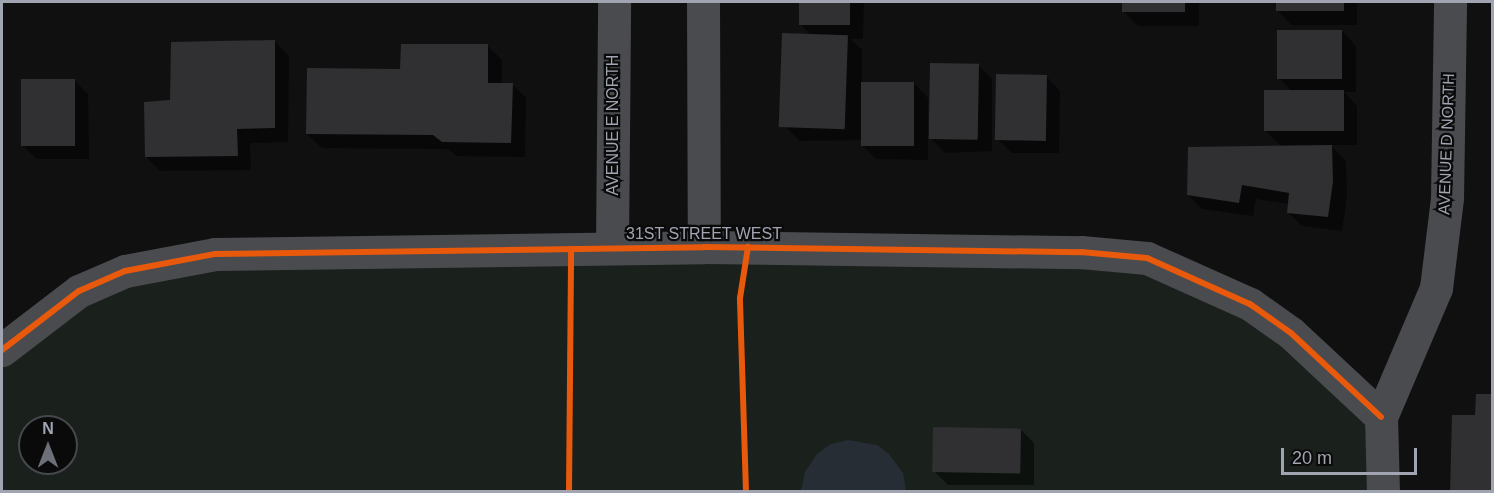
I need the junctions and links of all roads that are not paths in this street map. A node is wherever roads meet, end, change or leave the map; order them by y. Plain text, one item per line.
1 (614, 2) edge
2 (703, 2) edge
3 (1450, 2) edge
4 (704, 247) junction
5 (612, 248) junction
6 (2, 350) edge
7 (1381, 417) junction
8 (1383, 492) edge

1 - 5 street, AVENUE E NORTH
2 - 4 street
3 - 7 street, AVENUE D NORTH
4 - 5 street, 31ST STREET WEST
4 - 7 street, 31ST STREET WEST
5 - 6 street, 31ST STREET WEST
7 - 8 street, AVENUE D NORTH

